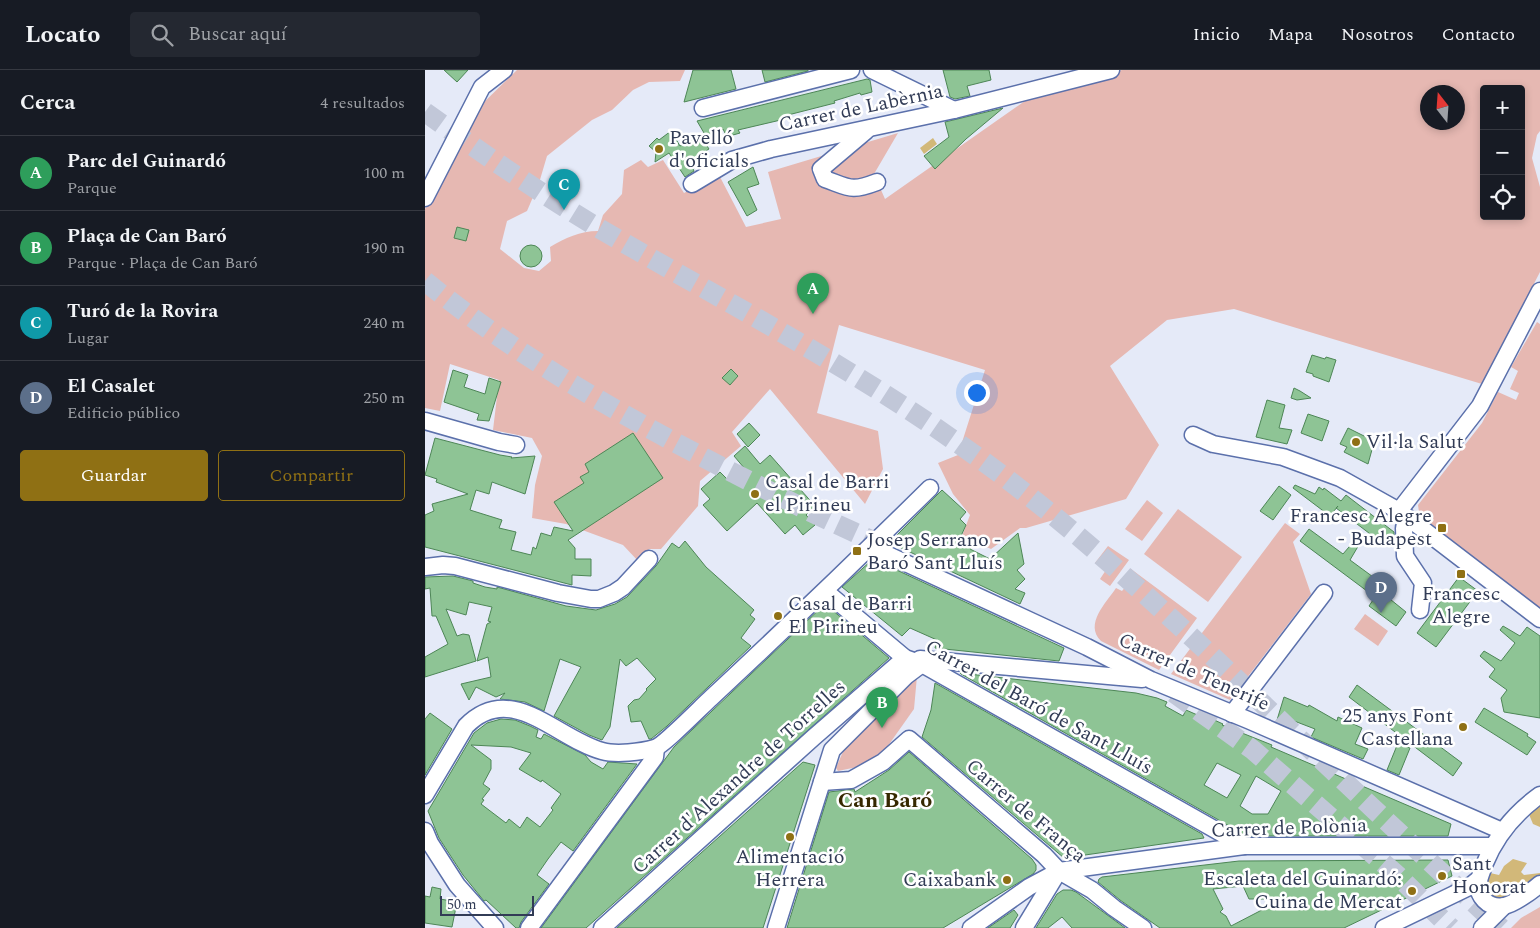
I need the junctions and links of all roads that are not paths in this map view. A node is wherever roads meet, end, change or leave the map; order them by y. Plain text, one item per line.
1 (504, 70) edge
2 (851, 70) edge
3 (872, 70) edge
4 (1111, 70) edge
5 (1072, 75) edge
6 (703, 108) dead end
7 (954, 110) junction
8 (868, 129) junction
9 (877, 182) dead end
10 (691, 184) dead end
11 (425, 198) edge
12 (1540, 291) edge
13 (425, 421) edge
14 (1193, 435) dead end
15 (516, 444) dead end
16 (930, 488) dead end
17 (1399, 511) junction
18 (1405, 528) dead end
19 (871, 546) junction
20 (649, 559) dead end
21 (425, 567) edge
22 (825, 591) junction
23 (1324, 594) dead end
24 (1421, 610) dead end
25 (1540, 619) edge
26 (905, 658) junction
27 (1111, 660) junction
28 (922, 664) junction
29 (1107, 676) junction
30 (1151, 680) junction
31 (1232, 714) junction
32 (656, 748) junction
33 (822, 782) junction
34 (425, 795) edge
35 (1540, 795) edge
36 (425, 831) edge
37 (1502, 831) junction
38 (1244, 846) junction
39 (1492, 846) junction
40 (1059, 871) junction
41 (1479, 879) junction
42 (1540, 884) edge
43 (1504, 906) junction
44 (495, 928) edge
45 (529, 928) edge
46 (602, 928) edge
47 (776, 928) edge
48 (971, 928) edge
49 (1024, 928) edge
50 (1143, 928) edge
51 (1384, 928) edge
52 (1482, 928) edge

1 - 11 street
2 - 6 street
3 - 7 street
4 - 5 street, Carrer de Labèrnia
5 - 7 street, Carrer de Labèrnia
7 - 8 street, Carrer de Labèrnia
8 - 9 street
8 - 10 street, Carrer de Labèrnia
12 - 17 street
13 - 15 street
14 - 17 street
16 - 19 street
17 - 25 street
18 - 24 street
19 - 22 street
19 - 27 street, Carrer de Tenerife
20 - 21 street
22 - 26 street, Carrer del Baró de Sant Lluís
22 - 32 street
23 - 31 street
26 - 28 street, Carrer del Baró de Sant Lluís
26 - 29 street
26 - 46 street, Carrer d'Alexandre de Torrelles
27 - 29 street
27 - 30 street, Carrer de Tenerife
28 - 33 street
28 - 38 street, Carrer del Baró de Sant Lluís
29 - 30 street
30 - 31 street, Carrer de Tenerife
31 - 37 street, Carrer de Tenerife
32 - 34 street
32 - 45 street
33 - 40 street, Carrer de França
33 - 47 street
35 - 37 street
36 - 44 street
37 - 39 street
38 - 39 street, Carrer de Polònia
38 - 40 street, Carrer de Polònia
39 - 41 street
40 - 48 street
40 - 49 street
40 - 50 street, Carrer de França
41 - 43 street
41 - 51 street
42 - 43 street
43 - 52 street

